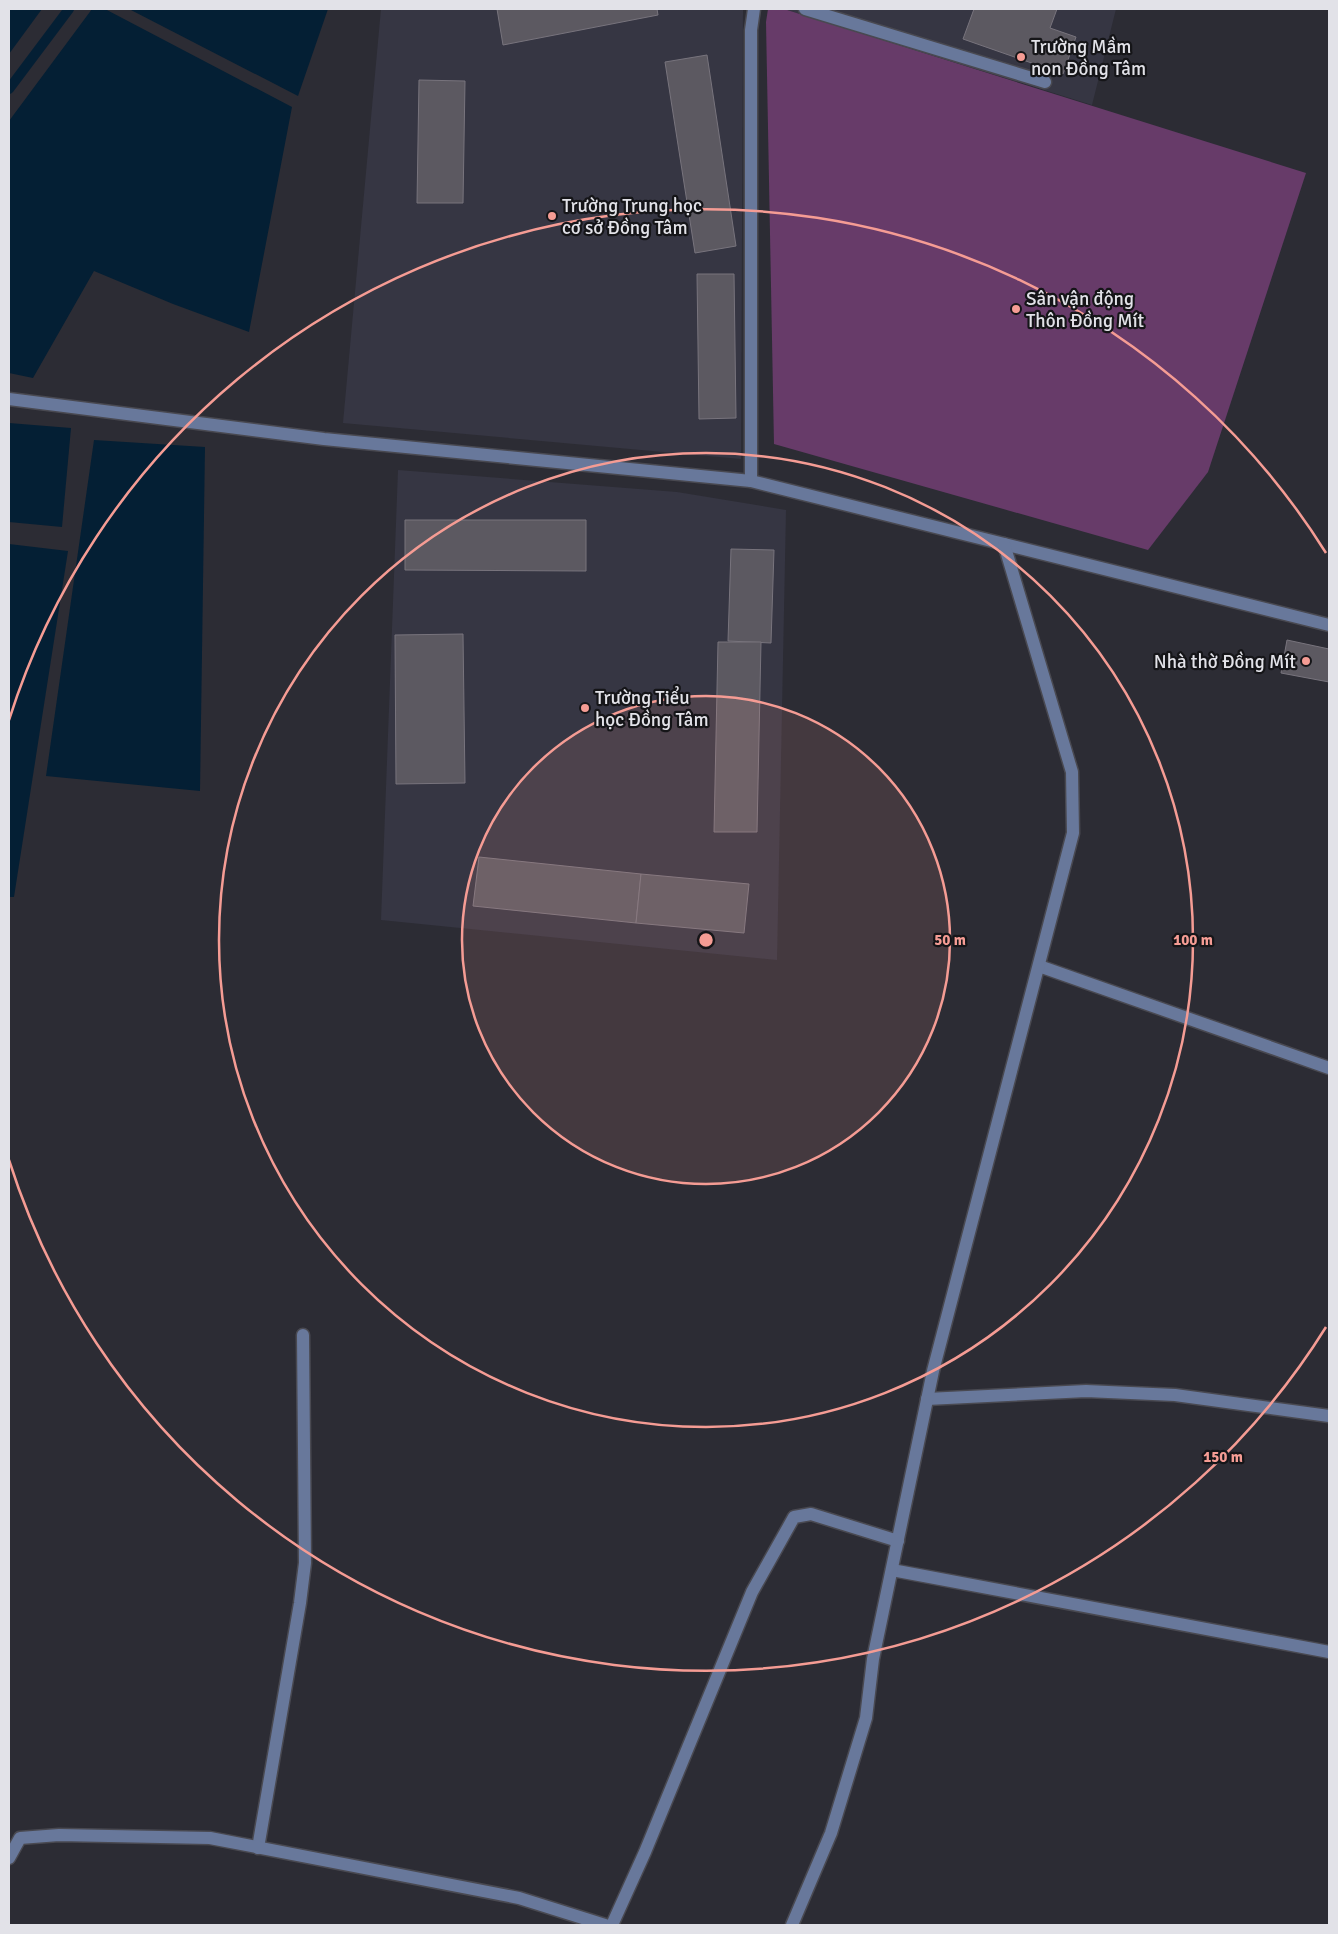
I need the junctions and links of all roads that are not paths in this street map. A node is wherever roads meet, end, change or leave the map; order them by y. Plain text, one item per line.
1 (754, 9) edge
2 (805, 9) edge
3 (1045, 82) dead end
4 (9, 399) edge
5 (751, 481) junction
6 (1004, 544) junction
7 (1329, 625) edge
8 (1039, 966) junction
9 (1329, 1068) edge
10 (303, 1336) dead end
11 (927, 1399) junction
12 (1329, 1416) edge
13 (898, 1541) junction
14 (892, 1570) junction
15 (1329, 1652) edge
16 (258, 1848) junction
17 (9, 1858) edge
18 (577, 1921) edge
19 (605, 1925) edge
20 (612, 1925) edge
21 (792, 1925) edge

1 - 5 street
2 - 3 street
4 - 5 street
5 - 6 street
6 - 7 street
6 - 8 street
8 - 9 street
8 - 11 street
10 - 16 street
11 - 12 street
11 - 13 street
13 - 14 street
13 - 20 street
14 - 15 street
14 - 21 street
16 - 17 street
16 - 18 street
18 - 19 street

